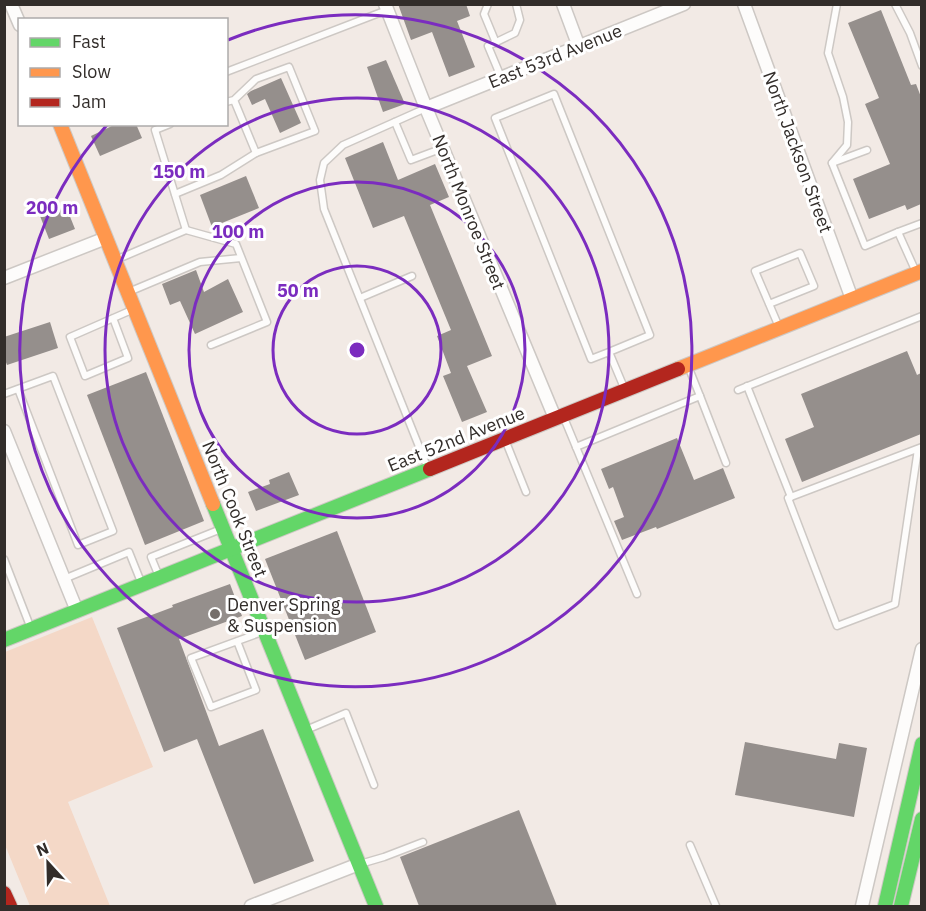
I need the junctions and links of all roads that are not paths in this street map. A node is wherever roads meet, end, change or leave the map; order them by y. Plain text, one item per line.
1 (11, 4) edge
2 (488, 4) edge
3 (516, 4) edge
4 (563, 4) edge
5 (684, 4) edge
6 (744, 4) edge
7 (837, 4) edge
8 (895, 4) edge
9 (387, 7) edge
10 (18, 20) edge
11 (496, 43) junction
12 (579, 47) junction
13 (921, 66) edge
14 (228, 71) edge
15 (501, 78) junction
16 (234, 100) junction
17 (228, 102) edge
18 (426, 108) junction
19 (395, 122) junction
20 (61, 126) edge
21 (165, 126) edge
22 (443, 148) junction
23 (867, 150) dead end
24 (256, 153) junction
25 (832, 163) junction
26 (175, 194) junction
27 (921, 223) edge
28 (186, 230) junction
29 (898, 232) junction
30 (106, 238) junction
31 (241, 258) junction
32 (115, 260) junction
33 (919, 272) edge
34 (412, 276) dead end
35 (4, 278) edge
36 (128, 292) junction
37 (360, 298) junction
38 (852, 299) junction
39 (769, 304) junction
40 (135, 309) junction
41 (921, 315) edge
42 (113, 318) junction
43 (779, 328) junction
44 (211, 345) dead end
45 (609, 352) junction
46 (688, 365) junction
47 (747, 386) junction
48 (18, 389) junction
49 (625, 390) junction
50 (738, 390) dead end
51 (4, 394) edge
52 (700, 396) junction
53 (559, 417) junction
54 (4, 430) edge
55 (504, 439) junction
56 (576, 447) junction
57 (920, 448) edge
58 (726, 463) dead end
59 (429, 469) junction
60 (526, 492) dead end
61 (791, 497) junction
62 (223, 528) junction
63 (232, 549) junction
64 (4, 559) edge
65 (160, 578) junction
66 (64, 579) junction
67 (142, 585) junction
68 (637, 594) dead end
69 (77, 611) junction
70 (31, 629) junction
71 (266, 631) junction
72 (4, 640) edge
73 (237, 641) junction
74 (921, 650) edge
75 (305, 730) junction
76 (921, 744) edge
77 (374, 785) dead end
78 (921, 819) edge
79 (423, 842) dead end
80 (690, 845) dead end
81 (359, 864) junction
82 (4, 893) edge
83 (10, 906) edge
84 (252, 906) edge
85 (376, 906) edge
86 (716, 906) edge
87 (862, 906) edge
88 (885, 906) edge
89 (901, 906) edge

1 - 10 street
2 - 11 lane
3 - 11 lane
4 - 12 street
5 - 12 street, East 53rd Avenue
6 - 38 street, North Jackson Street
7 - 25 lane
8 - 13 lane
9 - 14 lane
9 - 18 street, North Monroe Street
11 - 15 lane
12 - 15 street, East 53rd Avenue
15 - 18 street, East 53rd Avenue
16 - 17 lane
16 - 24 lane
16 - 24 lane
18 - 19 lane
18 - 22 street, North Monroe Street
19 - 22 lane
19 - 37 lane
20 - 30 main road, North Cook Street
21 - 26 lane
22 - 53 street, North Monroe Street
23 - 25 lane
24 - 26 lane
25 - 29 lane
26 - 28 lane
27 - 29 lane
28 - 31 lane
28 - 32 lane
29 - 33 lane
30 - 32 main road, North Cook Street
30 - 35 street
31 - 36 lane
31 - 44 lane
32 - 36 main road, North Cook Street
33 - 38 main road, East 52nd Avenue
34 - 37 lane
36 - 40 main road, North Cook Street
37 - 59 lane
38 - 43 main road, East 52nd Avenue
39 - 39 lane
39 - 43 lane
40 - 42 lane
40 - 62 main road, North Cook Street
41 - 47 lane
42 - 42 lane
43 - 46 main road, East 52nd Avenue
45 - 45 lane
45 - 49 lane
46 - 49 main road, East 52nd Avenue
46 - 52 lane
47 - 50 lane
47 - 61 lane
48 - 48 lane
48 - 51 lane
49 - 53 main road, East 52nd Avenue
52 - 56 lane
52 - 58 lane
53 - 55 main road, East 52nd Avenue
53 - 56 lane
54 - 66 street
55 - 59 main road, East 52nd Avenue
55 - 60 lane
56 - 68 lane
57 - 61 lane
57 - 61 lane
59 - 63 main road, East 52nd Avenue
62 - 63 main road, North Cook Street
62 - 65 lane
63 - 65 main road, East 52nd Avenue
63 - 71 main road, North Cook Street
64 - 70 lane
65 - 67 main road, East 52nd Avenue
66 - 67 lane
66 - 69 street
67 - 69 main road, East 52nd Avenue
69 - 70 main road, East 52nd Avenue
70 - 72 main road, East 52nd Avenue
71 - 73 lane
71 - 75 main road, North Cook Street
73 - 73 lane
74 - 87 street
75 - 77 lane
75 - 81 main road, North Cook Street
76 - 88 main road
78 - 89 main road
79 - 81 lane
80 - 86 lane
81 - 84 street
81 - 85 main road, North Cook Street
82 - 83 main road

